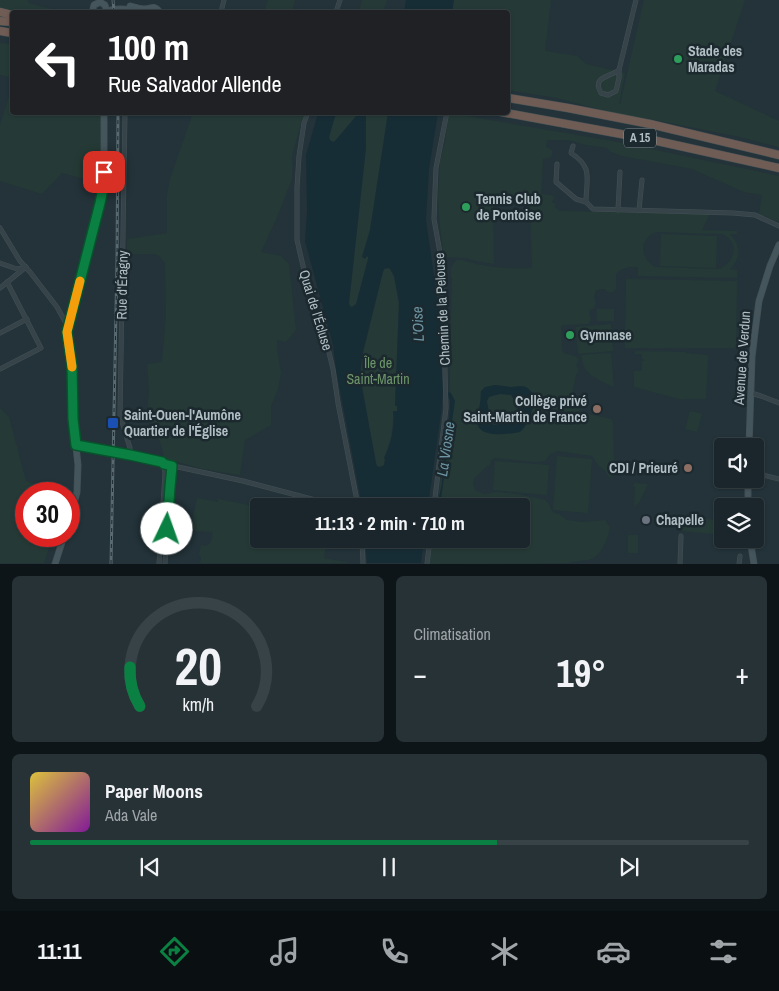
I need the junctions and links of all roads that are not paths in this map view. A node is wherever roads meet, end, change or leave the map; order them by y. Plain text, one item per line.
1 (154, 0) edge
2 (636, 0) edge
3 (104, 4) junction
4 (94, 10) edge
5 (106, 10) edge
6 (111, 10) edge
7 (126, 10) edge
8 (147, 10) edge
9 (619, 70) junction
10 (510, 98) edge
11 (510, 114) edge
12 (105, 115) edge
13 (125, 115) edge
14 (307, 115) edge
15 (446, 115) edge
16 (573, 146) dead end
17 (779, 155) edge
18 (557, 164) dead end
19 (779, 168) edge
20 (620, 172) dead end
21 (642, 180) dead end
22 (586, 202) junction
23 (618, 210) junction
24 (639, 210) junction
25 (779, 226) edge
26 (0, 228) edge
27 (779, 245) edge
28 (0, 263) edge
29 (26, 267) junction
30 (7, 282) junction
31 (0, 288) edge
32 (27, 319) junction
33 (68, 327) junction
34 (0, 333) edge
35 (0, 369) edge
36 (751, 394) junction
37 (779, 403) edge
38 (749, 438) edge
39 (76, 445) junction
40 (130, 455) junction
41 (164, 464) junction
42 (172, 466) junction
43 (165, 474) junction
44 (764, 475) edge
45 (779, 479) edge
46 (78, 482) edge
47 (170, 487) junction
48 (308, 498) edge
49 (356, 498) edge
50 (435, 498) edge
51 (681, 536) dead end
52 (60, 547) edge
53 (362, 548) edge
54 (429, 548) edge
55 (751, 548) edge
56 (740, 556) dead end
57 (55, 564) edge
58 (160, 564) edge
59 (165, 564) edge
60 (363, 564) edge
61 (427, 564) edge
62 (680, 564) edge
63 (740, 564) edge
64 (754, 564) edge

1 - 8 main road
2 - 9 street
3 - 4 main road
3 - 5 main road
3 - 8 main road
6 - 7 main road
9 - 9 street
10 - 17 highway, A 15
11 - 19 highway, A 15
12 - 33 main road
13 - 40 street, Rue d'Éragny
14 - 49 street, Quai de l'Écluse
15 - 50 street, Chemin de la Pelouse
16 - 22 street
18 - 22 street
20 - 23 street
21 - 24 street
22 - 23 street
23 - 24 street
24 - 25 street
26 - 29 street
27 - 36 main road, Avenue de Verdun
28 - 29 street
29 - 30 street
29 - 33 street
30 - 31 street
30 - 32 street
32 - 34 street
32 - 35 street
33 - 39 main road
36 - 37 street
36 - 38 main road, Avenue de Verdun
39 - 40 street
39 - 46 main road
40 - 41 street
41 - 42 street
41 - 43 street
42 - 47 street
42 - 48 street
43 - 47 street
43 - 58 street
44 - 45 street
47 - 59 street
51 - 62 street
52 - 57 main road
53 - 60 street
54 - 61 street
55 - 64 main road
56 - 63 street

